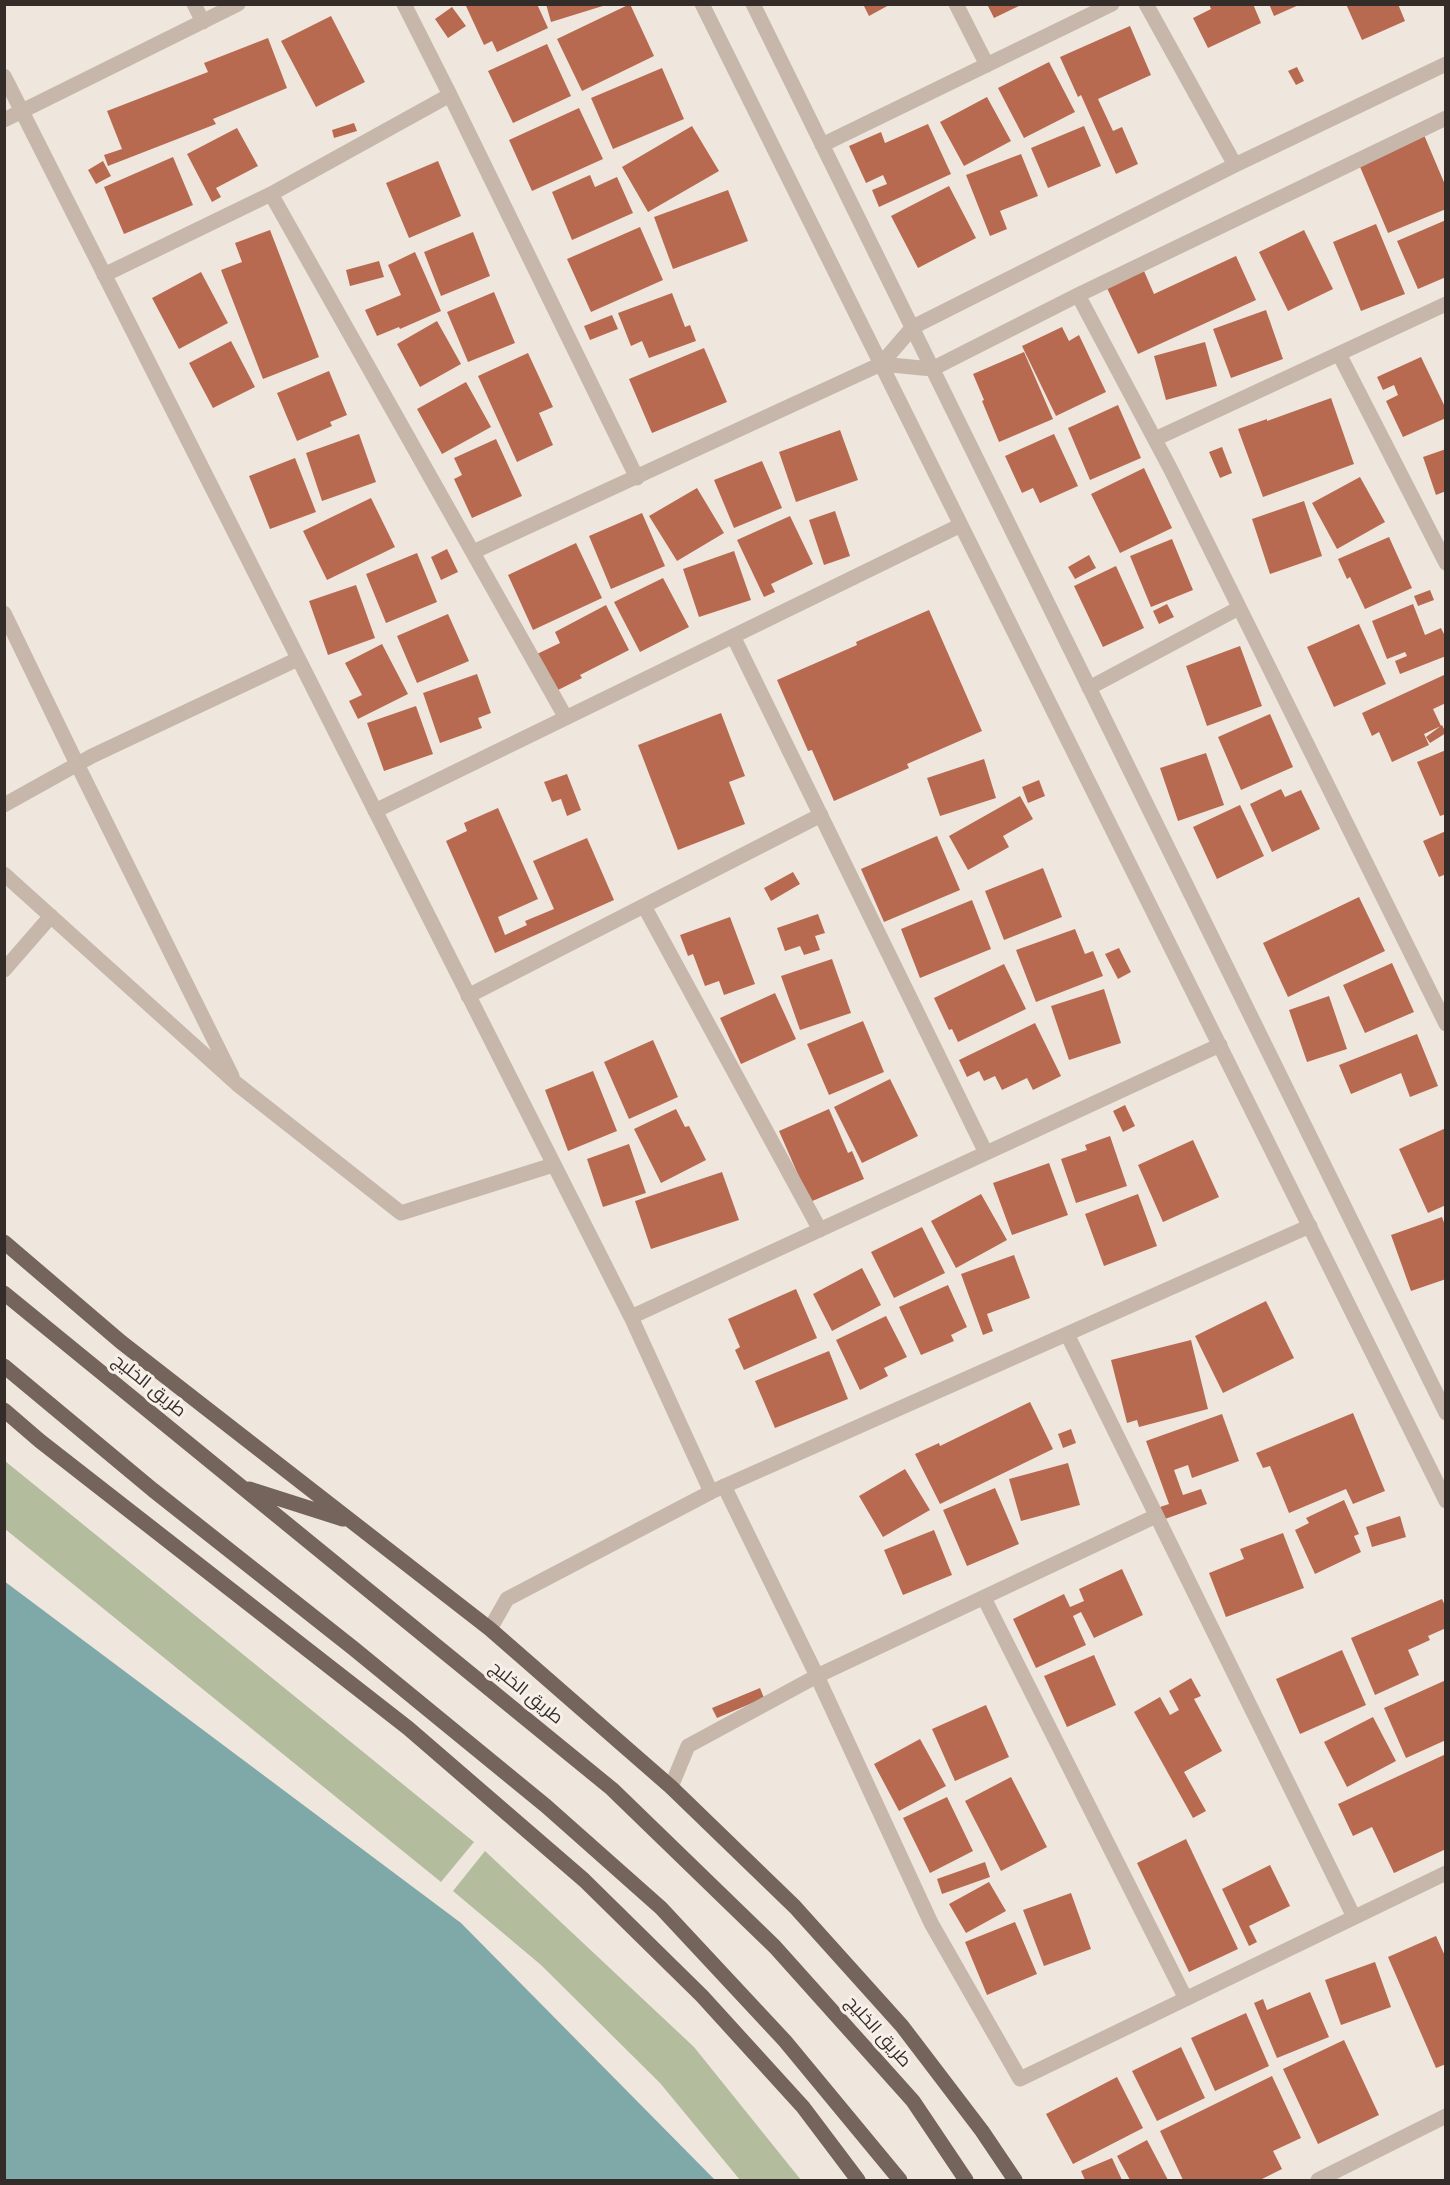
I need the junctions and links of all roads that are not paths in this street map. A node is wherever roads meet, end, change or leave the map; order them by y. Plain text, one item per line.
1 (194, 4) edge
2 (238, 4) edge
3 (404, 4) edge
4 (702, 4) edge
5 (753, 4) edge
6 (956, 4) edge
7 (1112, 4) edge
8 (1146, 4) edge
9 (203, 22) junction
10 (1446, 64) edge
11 (987, 65) junction
12 (4, 76) edge
13 (450, 95) junction
14 (22, 111) junction
15 (1446, 118) edge
16 (4, 120) edge
17 (822, 145) junction
18 (1235, 165) junction
19 (271, 194) junction
20 (104, 275) junction
21 (1078, 295) junction
22 (1446, 304) edge
23 (913, 327) junction
24 (1339, 354) junction
25 (881, 364) junction
26 (932, 369) junction
27 (1155, 439) junction
28 (637, 478) junction
29 (961, 525) junction
30 (472, 552) junction
31 (1446, 563) edge
32 (1239, 608) junction
33 (4, 613) edge
34 (733, 636) junction
35 (298, 659) junction
36 (1089, 688) junction
37 (566, 718) junction
38 (77, 765) junction
39 (4, 805) edge
40 (375, 811) junction
41 (821, 816) junction
42 (4, 874) edge
43 (644, 906) junction
44 (51, 916) junction
45 (4, 970) edge
46 (468, 996) junction
47 (1442, 1007) edge
48 (1446, 1024) edge
49 (1220, 1045) junction
50 (237, 1084) junction
51 (986, 1153) junction
52 (553, 1165) junction
53 (1310, 1226) junction
54 (820, 1230) junction
55 (4, 1242) edge
56 (4, 1293) edge
57 (631, 1317) junction
58 (1067, 1334) junction
59 (4, 1366) edge
60 (4, 1410) edge
61 (1446, 1413) edge
62 (241, 1487) junction
63 (718, 1489) junction
64 (1446, 1501) edge
65 (1156, 1516) junction
66 (352, 1521) junction
67 (984, 1598) junction
68 (490, 1629) junction
69 (817, 1676) junction
70 (671, 1787) junction
71 (1446, 1873) edge
72 (1354, 1917) junction
73 (1186, 1999) junction
74 (1446, 2116) edge
75 (858, 2181) edge
76 (900, 2181) edge
77 (966, 2181) edge
78 (1015, 2181) edge
79 (1318, 2181) edge

1 - 9 street
2 - 9 street
3 - 13 street
4 - 25 street
5 - 17 street
6 - 11 street
7 - 11 street
8 - 18 street
9 - 14 street
10 - 18 street
11 - 17 street
12 - 14 street
13 - 19 street
13 - 28 street
14 - 16 street
14 - 20 street
15 - 21 street
17 - 23 street
18 - 23 street
19 - 20 street
19 - 30 street
20 - 35 street
21 - 26 street
21 - 27 street
22 - 24 street
23 - 25 street
23 - 26 street
24 - 27 street
24 - 31 street
25 - 26 street
25 - 28 street
25 - 29 street
26 - 36 street
27 - 32 street
28 - 30 street
29 - 34 street
29 - 49 street
30 - 37 street
32 - 36 street
32 - 47 street
33 - 38 street
34 - 37 street
34 - 41 street
35 - 38 street
35 - 40 street
36 - 61 street
37 - 40 street
38 - 39 street
38 - 50 street
40 - 46 street
41 - 43 street
41 - 51 street
42 - 44 street
43 - 46 street
43 - 54 street
44 - 45 street
44 - 50 street
46 - 52 street
47 - 48 street
49 - 51 street
49 - 53 street
50 - 52 street
51 - 54 street
52 - 57 street
53 - 58 street
53 - 64 street
54 - 57 street
55 - 66 main road
56 - 62 main road, طريق الخليج
57 - 63 street
58 - 63 street
58 - 65 street
59 - 76 main road
60 - 75 main road
62 - 66 main road
62 - 77 main road, طريق الخليج
63 - 68 street
63 - 69 street
65 - 67 street
65 - 72 street
66 - 68 main road
67 - 69 street
67 - 73 street
68 - 70 main road
69 - 70 street
69 - 73 street
70 - 78 main road
71 - 72 street
72 - 73 street
74 - 79 street

